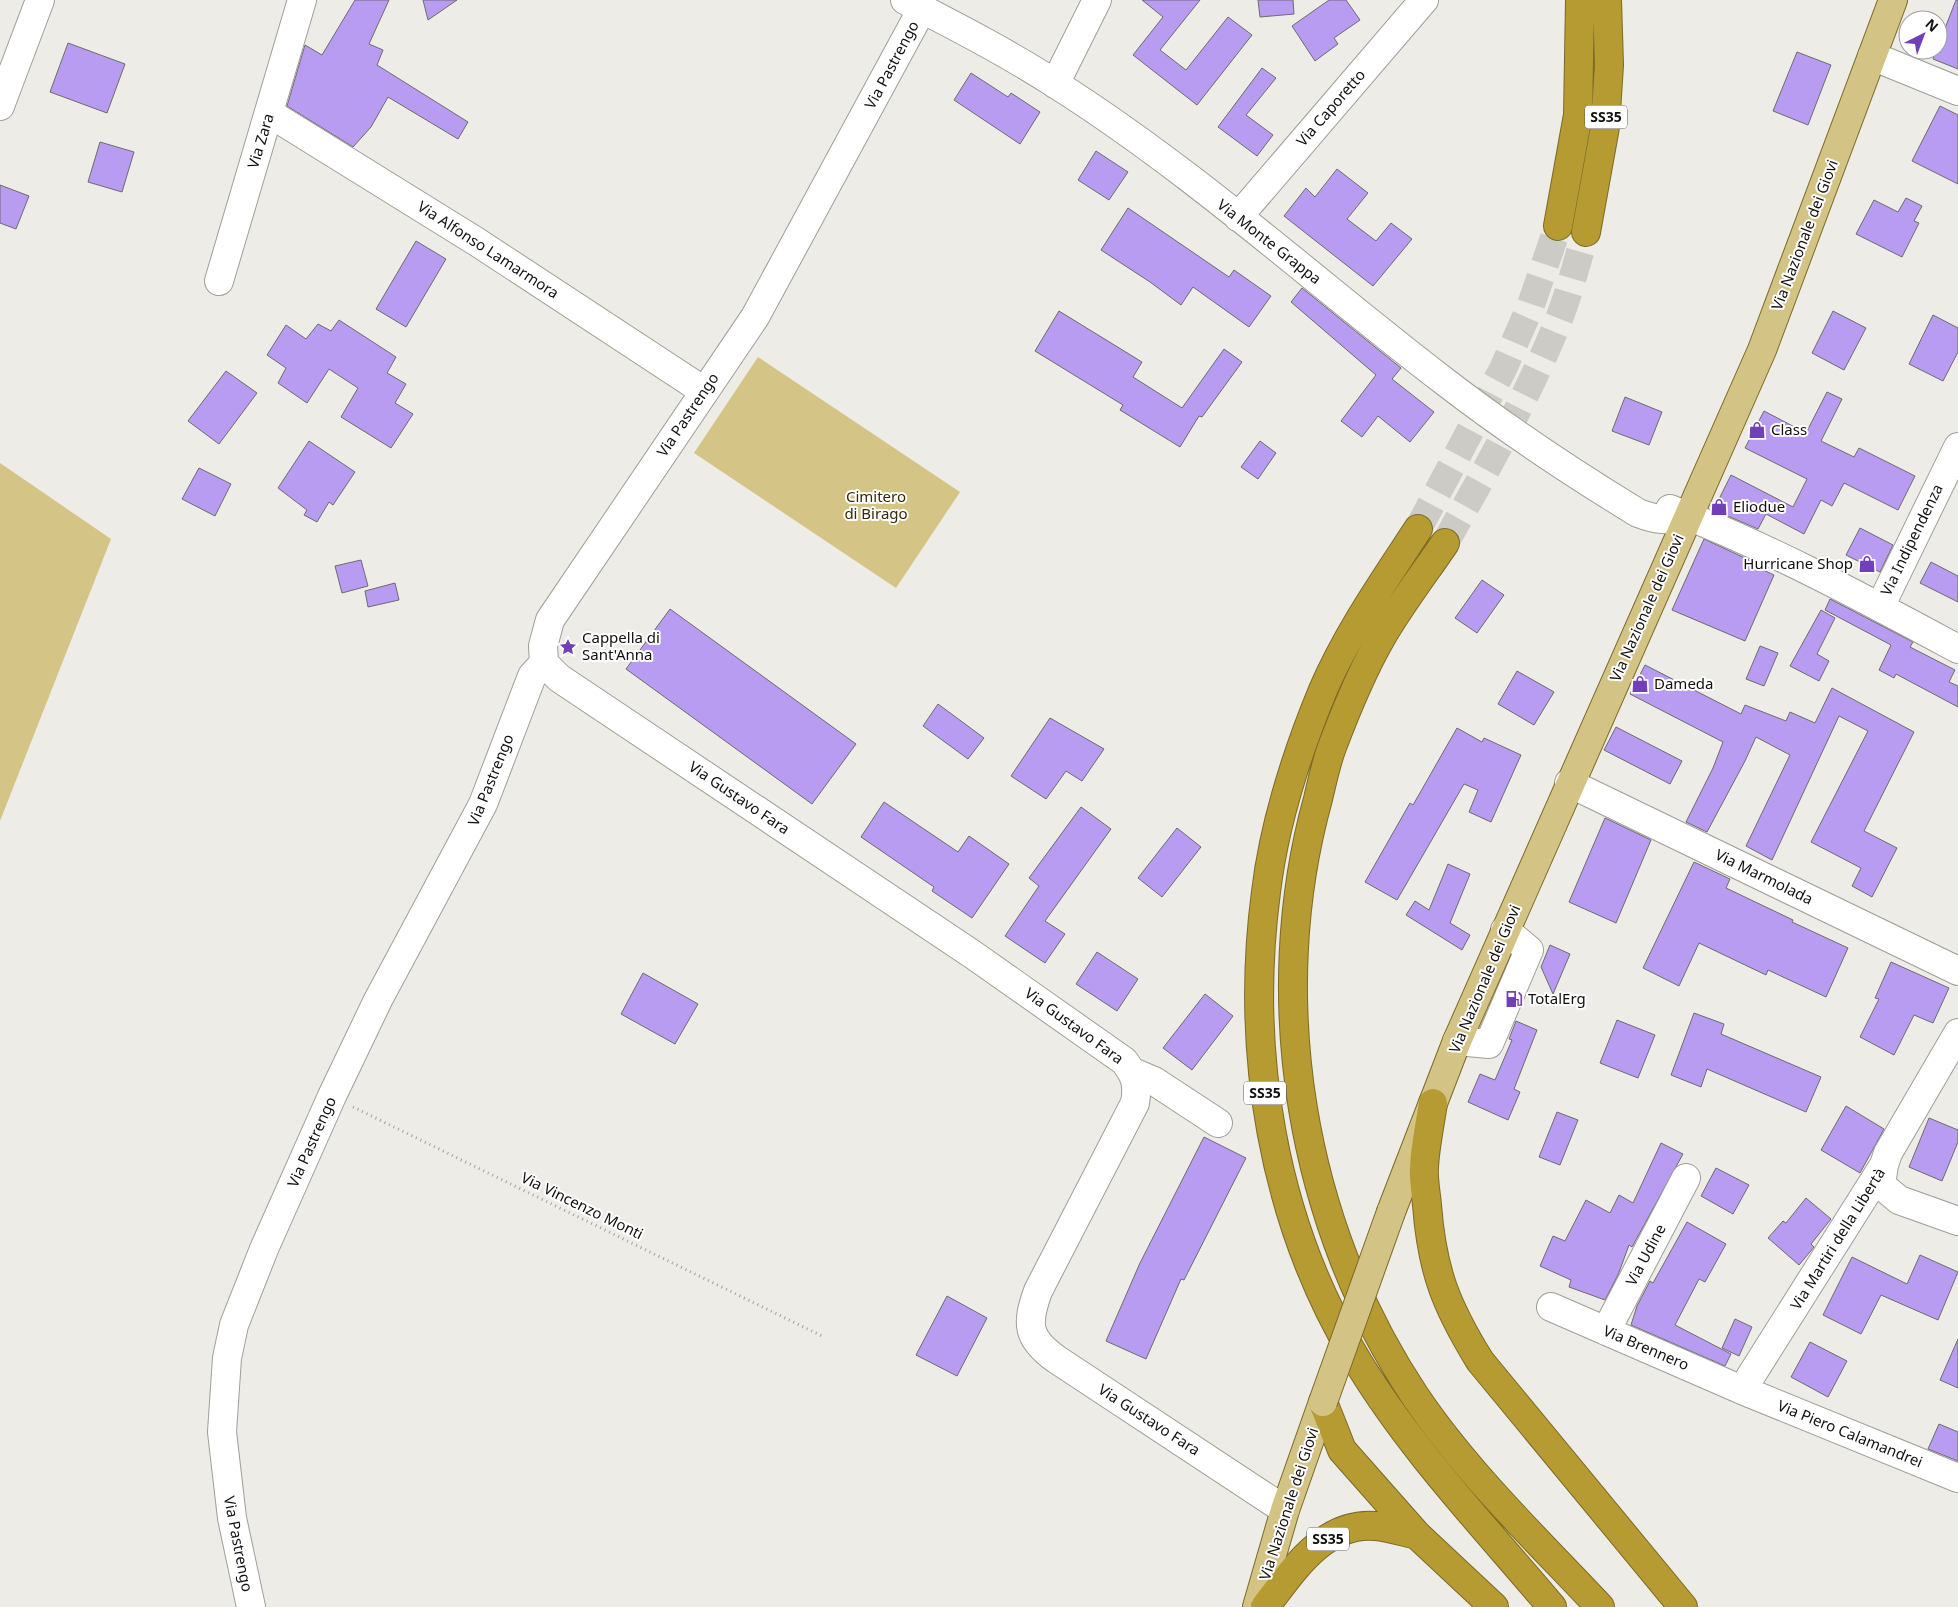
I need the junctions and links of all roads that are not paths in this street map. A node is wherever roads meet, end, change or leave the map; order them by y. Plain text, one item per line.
1 (40, 0) edge
2 (302, 0) edge
3 (1096, 0) edge
4 (1424, 0) edge
5 (1580, 0) edge
6 (1607, 0) edge
7 (1893, 0) edge
8 (913, 3) edge
9 (1872, 56) junction
10 (1055, 84) junction
11 (1958, 91) edge
12 (0, 106) edge
13 (269, 114) junction
14 (1238, 217) junction
15 (1558, 226) tunnel mouth
16 (1586, 232) tunnel mouth
17 (219, 281) dead end
18 (704, 390) junction
19 (1958, 446) edge
20 (1688, 517) junction
21 (1418, 529) tunnel mouth
22 (1445, 543) tunnel mouth
23 (1880, 607) junction
24 (1958, 649) edge
25 (544, 663) junction
26 (1569, 783) junction
27 (1958, 971) edge
28 (1958, 1033) edge
29 (1133, 1072) junction
30 (1434, 1103) junction
31 (1218, 1123) dead end
32 (1884, 1165) junction
33 (1686, 1178) dead end
34 (1958, 1221) edge
35 (1551, 1307) dead end
36 (1606, 1331) junction
37 (1742, 1390) junction
38 (1323, 1402) junction
39 (1958, 1478) edge
40 (1285, 1510) junction
41 (1417, 1535) junction
42 (251, 1607) edge
43 (1257, 1607) edge
44 (1265, 1607) edge
45 (1494, 1607) edge
46 (1552, 1607) edge
47 (1600, 1607) edge
48 (1683, 1607) edge

1 - 12 street
2 - 13 street, Via Zara
3 - 10 street
4 - 14 street, Via Caporetto
5 - 15 highway, SS35
6 - 16 highway, SS35
7 - 9 main road, Via Nazionale dei Giovi
8 - 10 street, Via Monte Grappa
8 - 18 street, Via Pastrengo
9 - 11 street
9 - 20 main road, Via Nazionale dei Giovi
10 - 14 street, Via Monte Grappa
13 - 17 street, Via Zara
13 - 18 street, Via Alfonso Lamarmora
14 - 20 street, Via Monte Grappa
18 - 25 street, Via Pastrengo
19 - 23 street, Via Indipendenza
20 - 23 street, Via Monte Grappa
20 - 26 main road, Via Nazionale dei Giovi
21 - 46 highway, SS35
22 - 47 highway, SS35
23 - 24 street, Via Monte Grappa
25 - 29 street, Via Gustavo Fara
25 - 42 street, Via Pastrengo
26 - 27 street, Via Marmolada
26 - 30 main road, Via Nazionale dei Giovi
28 - 32 street, Via Martiri della Libertà
29 - 31 street
29 - 40 street, Via Gustavo Fara
30 - 38 main road, Via Nazionale dei Giovi, bridge
30 - 48 highway
32 - 34 street
32 - 37 street, Via Martiri della Libertà
33 - 36 street, Via Udine
35 - 36 street, Via Brennero
36 - 37 street, Via Brennero
37 - 39 street, Via Piero Calamandrei
38 - 40 main road, Via Nazionale dei Giovi
38 - 41 highway
40 - 43 main road, Via Nazionale dei Giovi
41 - 44 highway, SS35
41 - 45 highway

